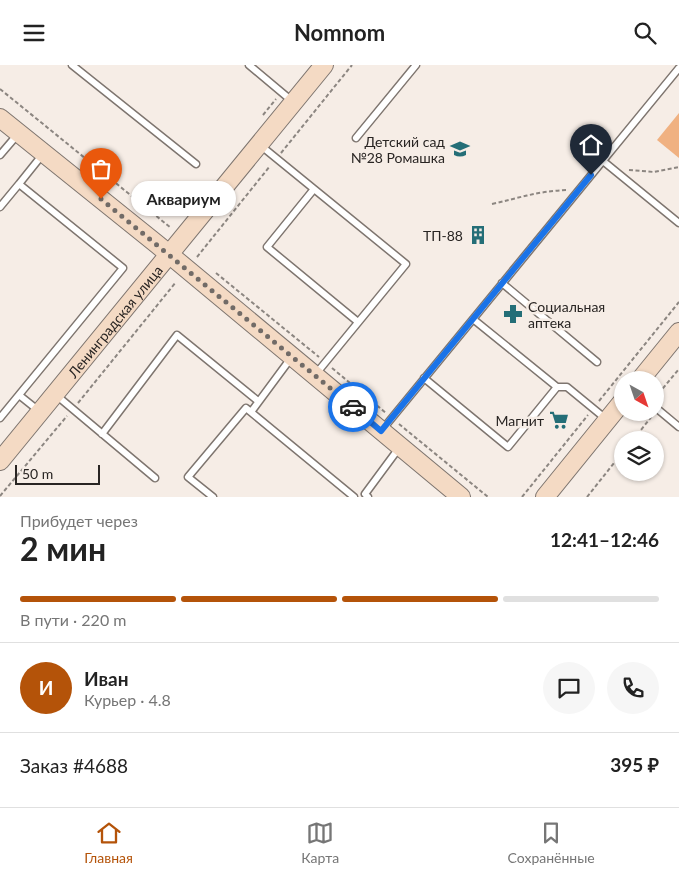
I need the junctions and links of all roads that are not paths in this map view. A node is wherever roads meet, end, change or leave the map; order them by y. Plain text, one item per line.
1 (72, 65) edge
2 (249, 65) edge
3 (324, 65) edge
4 (416, 65) edge
5 (679, 67) edge
6 (294, 102) junction
7 (0, 118) edge
8 (19, 133) junction
9 (356, 138) dead end
10 (259, 144) junction
11 (44, 153) junction
12 (0, 155) edge
13 (603, 161) junction
14 (196, 164) dead end
15 (19, 184) junction
16 (314, 189) junction
17 (0, 207) edge
18 (679, 223) edge
19 (169, 255) junction
20 (502, 283) junction
21 (473, 319) junction
22 (358, 322) junction
23 (679, 332) edge
24 (292, 357) junction
25 (597, 362) dead end
26 (320, 369) junction
27 (647, 371) edge
28 (424, 378) junction
29 (557, 387) junction
30 (55, 394) junction
31 (19, 395) junction
32 (258, 401) junction
33 (40, 411) junction
34 (251, 412) junction
35 (614, 412) edge
36 (664, 413) edge
37 (0, 418) edge
38 (607, 420) junction
39 (678, 423) edge
40 (386, 425) junction
41 (102, 434) junction
42 (400, 447) junction
43 (0, 461) edge
44 (155, 478) dead end
45 (367, 496) edge
46 (213, 497) edge
47 (355, 497) edge
48 (461, 497) edge
49 (545, 497) edge

1 - 14 lane
2 - 6 lane
3 - 6 main road, Ленинградская улица
4 - 9 lane
5 - 13 lane
6 - 10 main road, Ленинградская улица
7 - 8 main road
8 - 11 main road
8 - 12 lane
10 - 16 lane
10 - 19 main road, Ленинградская улица
11 - 15 lane
11 - 19 main road
13 - 18 lane
13 - 20 lane
15 - 17 lane
15 - 31 lane
16 - 22 lane
16 - 22 lane
19 - 24 main road
19 - 30 main road, Ленинградская улица
20 - 21 lane
20 - 25 lane
21 - 28 lane
21 - 29 lane
22 - 26 lane
23 - 27 main road
24 - 26 main road
24 - 32 lane
26 - 40 main road
28 - 29 lane
28 - 40 lane
29 - 38 lane
30 - 33 main road, Ленинградская улица
30 - 41 lane
31 - 33 lane
31 - 37 lane
32 - 34 lane
32 - 41 lane
33 - 43 main road, Ленинградская улица
34 - 46 lane
34 - 47 lane
35 - 38 main road
36 - 39 lane
38 - 49 main road
40 - 42 main road
41 - 44 lane
42 - 45 lane
42 - 48 main road
45 - 47 lane

